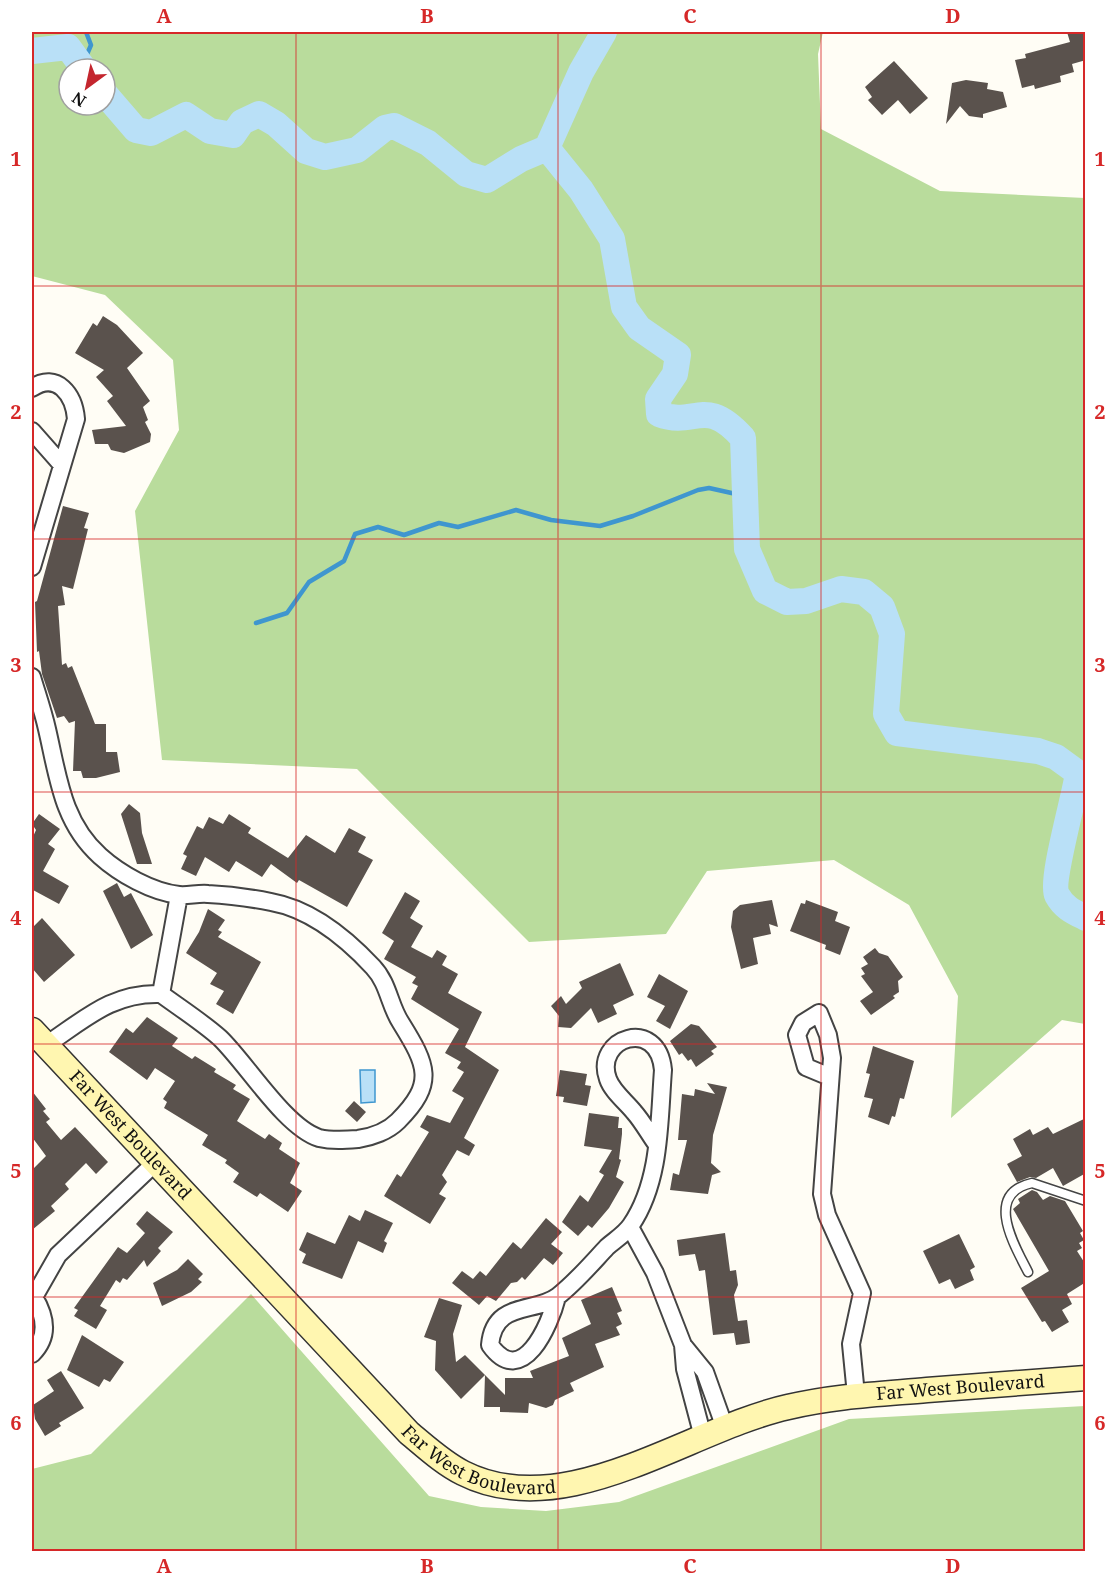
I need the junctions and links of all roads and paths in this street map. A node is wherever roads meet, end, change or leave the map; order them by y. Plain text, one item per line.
1 (32, 388) edge
2 (32, 431) edge
3 (62, 465) junction
4 (32, 567) edge
5 (32, 677) edge
6 (179, 895) junction
7 (161, 994) junction
8 (39, 1038) edge
9 (830, 1077) dead end
10 (656, 1142) junction
11 (155, 1163) junction
12 (1086, 1201) edge
13 (630, 1227) junction
14 (1028, 1272) dead end
15 (33, 1296) edge
16 (557, 1297) dead end
17 (683, 1345) junction
18 (32, 1354) edge
19 (1086, 1378) edge
20 (856, 1395) junction
21 (725, 1428) junction
22 (703, 1437) junction

1 - 3 street
2 - 3 street
3 - 4 street
5 - 6 street
6 - 7 street
6 - 7 street
7 - 8 street
8 - 11 street, Far West Boulevard
9 - 20 street
10 - 10 street
10 - 13 street
11 - 15 street
11 - 22 street, Far West Boulevard
12 - 14 lane
13 - 16 street
13 - 17 street
15 - 18 street
17 - 21 street
17 - 22 street
19 - 20 street, Far West Boulevard
20 - 21 street, Far West Boulevard
21 - 22 street, Far West Boulevard

